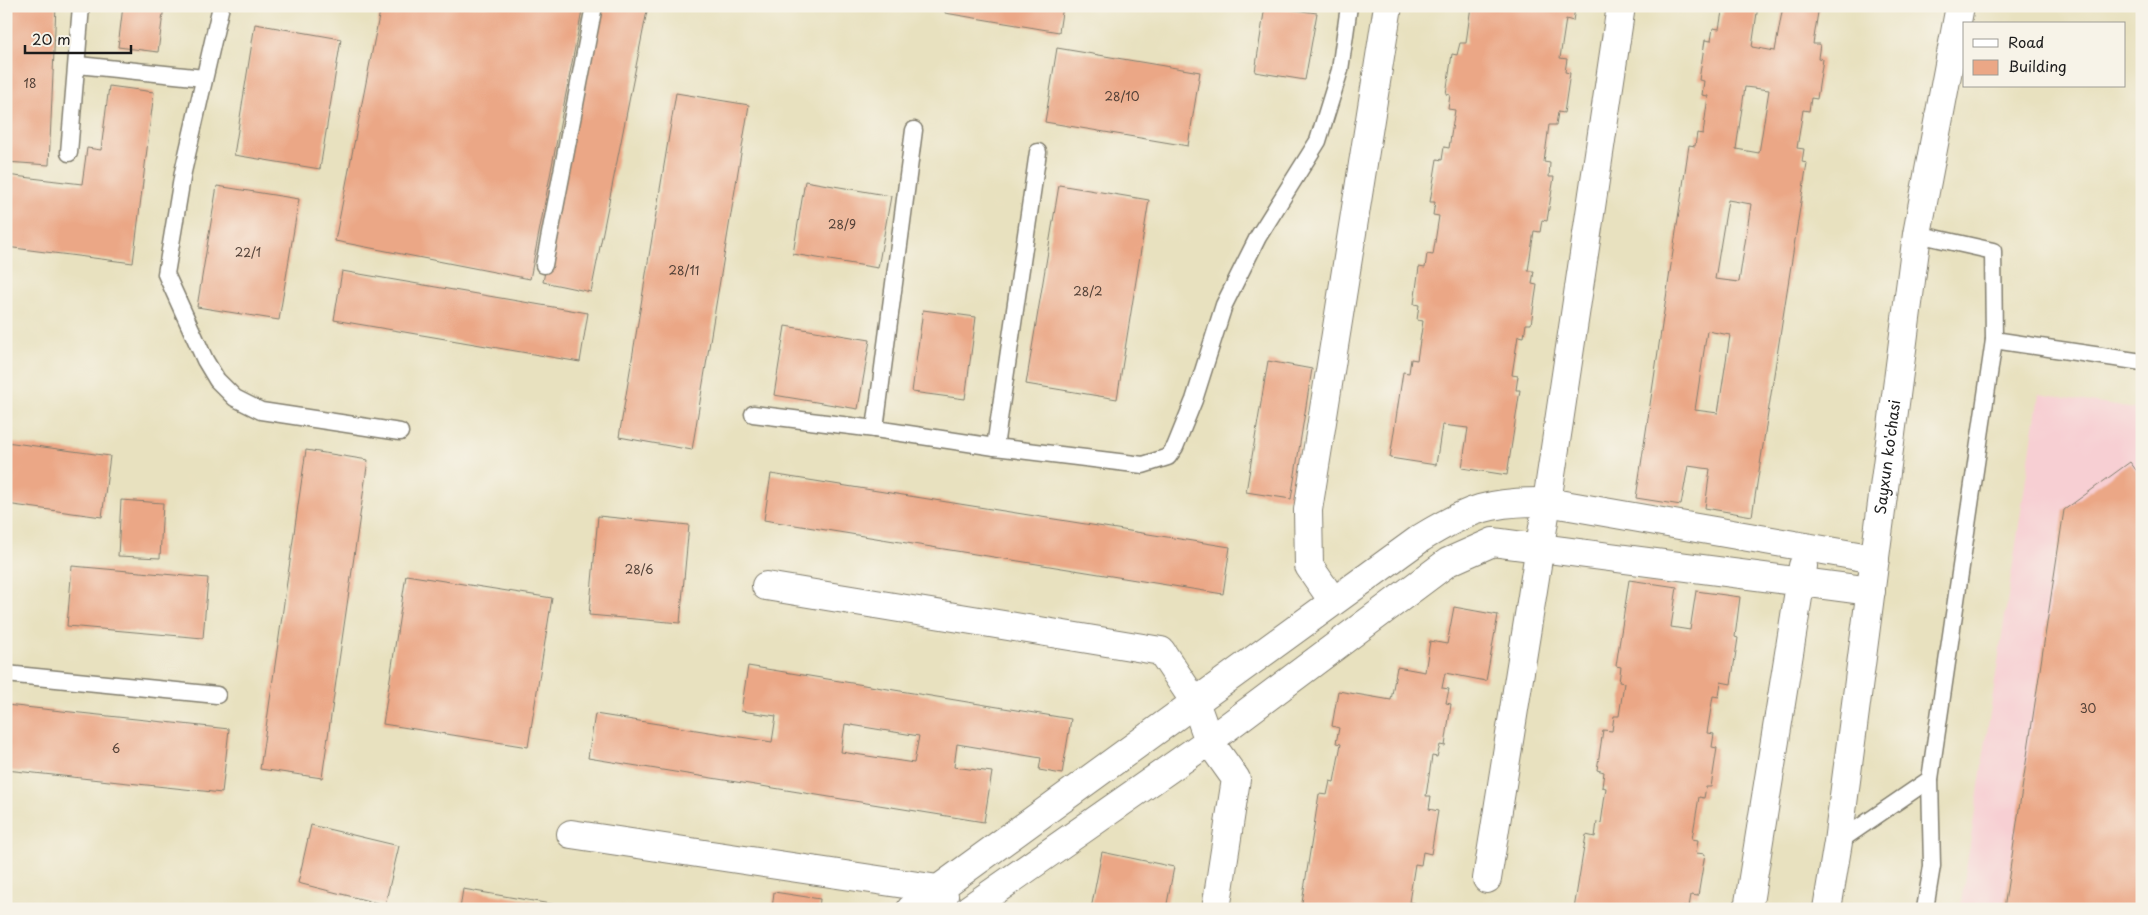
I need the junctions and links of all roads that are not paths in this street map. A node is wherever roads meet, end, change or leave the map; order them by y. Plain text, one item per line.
1 (82, 6) edge
2 (221, 6) edge
3 (594, 6) edge
4 (1349, 6) edge
5 (1388, 6) edge
6 (1622, 6) edge
7 (1960, 6) edge
8 (78, 65) junction
9 (204, 78) junction
10 (914, 130) dead end
11 (1038, 152) dead end
12 (68, 153) dead end
13 (1917, 234) junction
14 (544, 265) dead end
15 (1994, 340) junction
16 (2142, 362) edge
17 (753, 414) dead end
18 (875, 429) junction
19 (400, 432) dead end
20 (994, 446) junction
21 (1547, 502) junction
22 (1540, 547) junction
23 (1806, 547) junction
24 (1875, 558) junction
25 (1800, 583) junction
26 (766, 586) dead end
27 (1870, 591) junction
28 (1333, 601) junction
29 (6, 674) edge
30 (217, 694) dead end
31 (1195, 702) junction
32 (1209, 741) junction
33 (1930, 779) junction
34 (571, 834) dead end
35 (1838, 842) junction
36 (1487, 879) dead end
37 (946, 899) edge
38 (911, 909) edge
39 (970, 909) edge
40 (1216, 909) edge
41 (1748, 909) edge
42 (1827, 909) edge
43 (1925, 909) edge

1 - 8 lane
2 - 9 lane
3 - 14 lane
4 - 20 lane
5 - 28 street
6 - 21 street
7 - 13 street, Sayxun ko'chasi
8 - 9 lane
8 - 12 lane
9 - 19 lane
10 - 18 lane
11 - 20 lane
13 - 15 lane
13 - 24 street, Sayxun ko'chasi
15 - 16 lane
15 - 33 lane
17 - 18 lane
18 - 20 lane
21 - 22 street
21 - 23 street
21 - 28 street
22 - 25 street
22 - 32 street
22 - 36 street
23 - 24 street
23 - 25 street
24 - 27 street, Sayxun ko'chasi
25 - 27 street
25 - 41 street
26 - 31 street
27 - 35 street, Sayxun ko'chasi
28 - 31 street
29 - 30 lane
31 - 32 street
31 - 37 street
32 - 39 street
32 - 40 street
33 - 35 lane
33 - 43 lane
34 - 37 street
35 - 42 street, Sayxun ko'chasi
37 - 38 street

